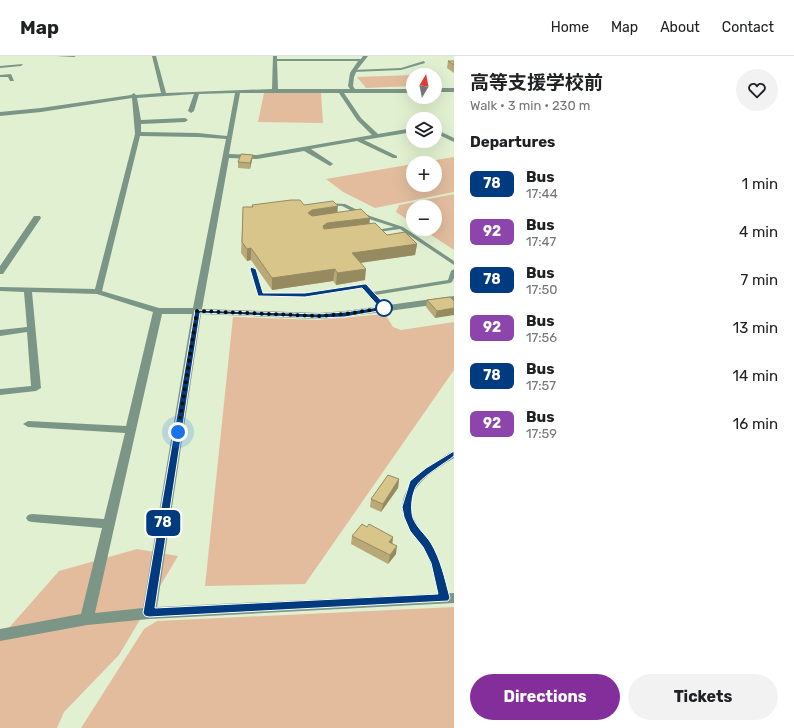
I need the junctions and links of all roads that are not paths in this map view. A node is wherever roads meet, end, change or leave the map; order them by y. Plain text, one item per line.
1 (58, 56) edge
2 (74, 56) edge
3 (154, 56) edge
4 (366, 56) edge
5 (275, 58) edge
6 (362, 60) junction
7 (424, 62) dead end
8 (21, 65) dead end
9 (0, 67) edge
10 (354, 71) junction
11 (0, 76) edge
12 (12, 80) dead end
13 (340, 90) junction
14 (406, 90) edge
15 (442, 90) edge
16 (454, 90) edge
17 (238, 91) junction
18 (275, 91) junction
19 (354, 91) junction
20 (197, 92) junction
21 (164, 94) junction
22 (134, 96) junction
23 (191, 111) dead end
24 (0, 114) edge
25 (185, 120) dead end
26 (138, 122) junction
27 (406, 131) edge
28 (138, 134) junction
29 (442, 134) edge
30 (377, 137) junction
31 (230, 138) junction
32 (359, 140) junction
33 (454, 140) edge
34 (306, 149) junction
35 (227, 156) junction
36 (395, 157) dead end
37 (330, 164) dead end
38 (318, 205) edge
39 (368, 217) junction
40 (37, 218) dead end
41 (354, 219) edge
42 (401, 228) junction
43 (363, 233) edge
44 (454, 263) edge
45 (253, 269) dead end
46 (454, 271) edge
47 (0, 272) edge
48 (0, 288) edge
49 (28, 289) junction
50 (98, 292) junction
51 (371, 294) junction
52 (454, 298) edge
53 (384, 308) junction
54 (158, 311) junction
55 (197, 311) junction
56 (31, 329) junction
57 (0, 332) edge
58 (0, 392) edge
59 (28, 424) dead end
60 (131, 430) junction
61 (454, 454) edge
62 (32, 518) dead end
63 (108, 524) junction
64 (449, 598) edge
65 (149, 613) junction
66 (87, 619) junction
67 (0, 636) edge

1 - 2 street
3 - 21 street
4 - 6 street
5 - 6 street
5 - 18 street
6 - 10 street
7 - 10 lane
8 - 9 street
10 - 19 street
11 - 12 street
13 - 18 street
13 - 19 street
13 - 30 street
14 - 19 street
15 - 16 street
17 - 18 street
17 - 20 street
17 - 31 street
20 - 21 street
20 - 23 street
21 - 22 street
22 - 24 street
22 - 26 street
25 - 26 street
26 - 28 street
27 - 30 street
28 - 31 street
28 - 50 street
29 - 33 street
30 - 32 street
31 - 35 street
32 - 34 street
32 - 36 street
34 - 35 street
34 - 37 street
35 - 55 street
38 - 39 lane
39 - 41 lane
39 - 42 lane
40 - 47 street
42 - 43 lane
42 - 44 lane
45 - 51 lane
46 - 51 lane
48 - 49 street
49 - 50 street
49 - 56 street
50 - 54 street
51 - 53 lane
52 - 53 street
53 - 55 street
54 - 55 street
54 - 60 street
55 - 65 street
56 - 57 street
56 - 58 street
59 - 60 street
60 - 63 street
61 - 64 lane
62 - 63 street
63 - 66 street
64 - 65 street
65 - 66 street
66 - 67 street

